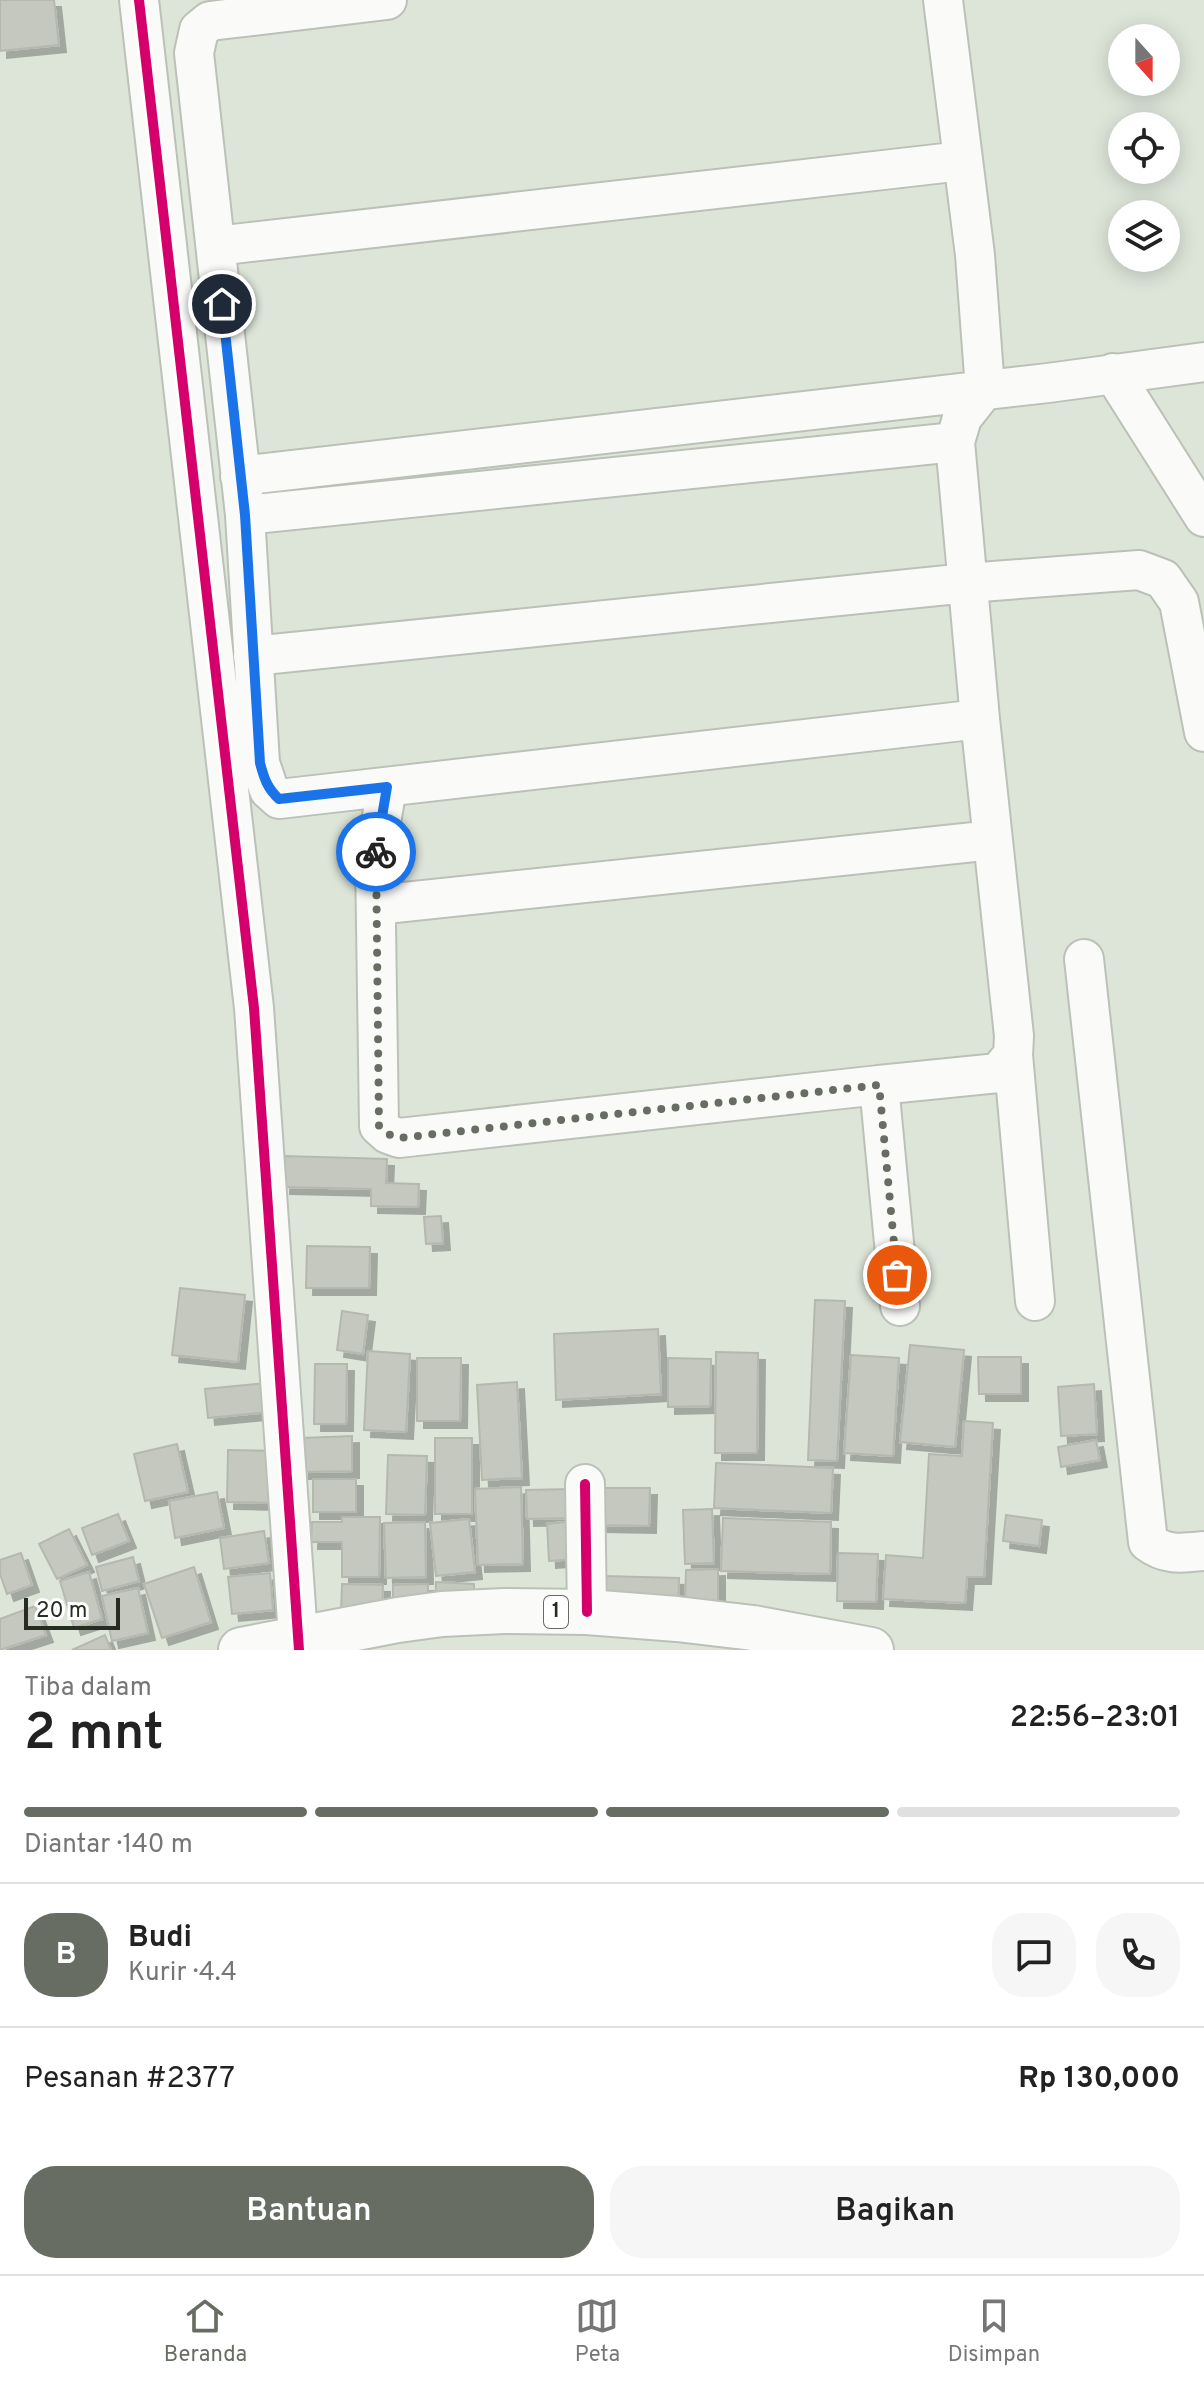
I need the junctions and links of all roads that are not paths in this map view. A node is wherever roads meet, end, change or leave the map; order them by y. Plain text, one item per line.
1 (139, 0) edge
2 (387, 0) edge
3 (943, 0) edge
4 (962, 161) junction
5 (216, 246) junction
6 (1204, 362) edge
7 (1113, 373) junction
8 (985, 389) junction
9 (955, 442) junction
10 (240, 476) junction
11 (245, 515) junction
12 (1204, 517) edge
13 (967, 583) junction
14 (253, 656) junction
15 (980, 719) junction
16 (1204, 732) edge
17 (387, 787) junction
18 (993, 840) junction
19 (376, 905) junction
20 (1084, 959) dead end
21 (1013, 1055) junction
22 (879, 1085) junction
23 (1035, 1301) dead end
24 (900, 1306) dead end
25 (585, 1484) dead end
26 (1204, 1551) edge
27 (587, 1612) junction
28 (298, 1644) edge
29 (247, 1649) edge
30 (871, 1650) edge

1 - 28 street
2 - 5 street
3 - 4 street
4 - 5 street
4 - 8 street
5 - 10 street
6 - 7 street
7 - 8 street
7 - 12 street
8 - 9 street
8 - 10 street
9 - 11 street
9 - 13 street
10 - 11 street
11 - 14 street
13 - 14 street
13 - 15 street
13 - 16 street
14 - 17 street
15 - 17 street
15 - 18 street
17 - 19 street
18 - 19 street
18 - 21 street
19 - 22 street
20 - 26 street
21 - 22 street
21 - 23 street
22 - 24 street
25 - 27 street
27 - 28 highway, 1
27 - 30 highway, 1
28 - 29 highway, 1

